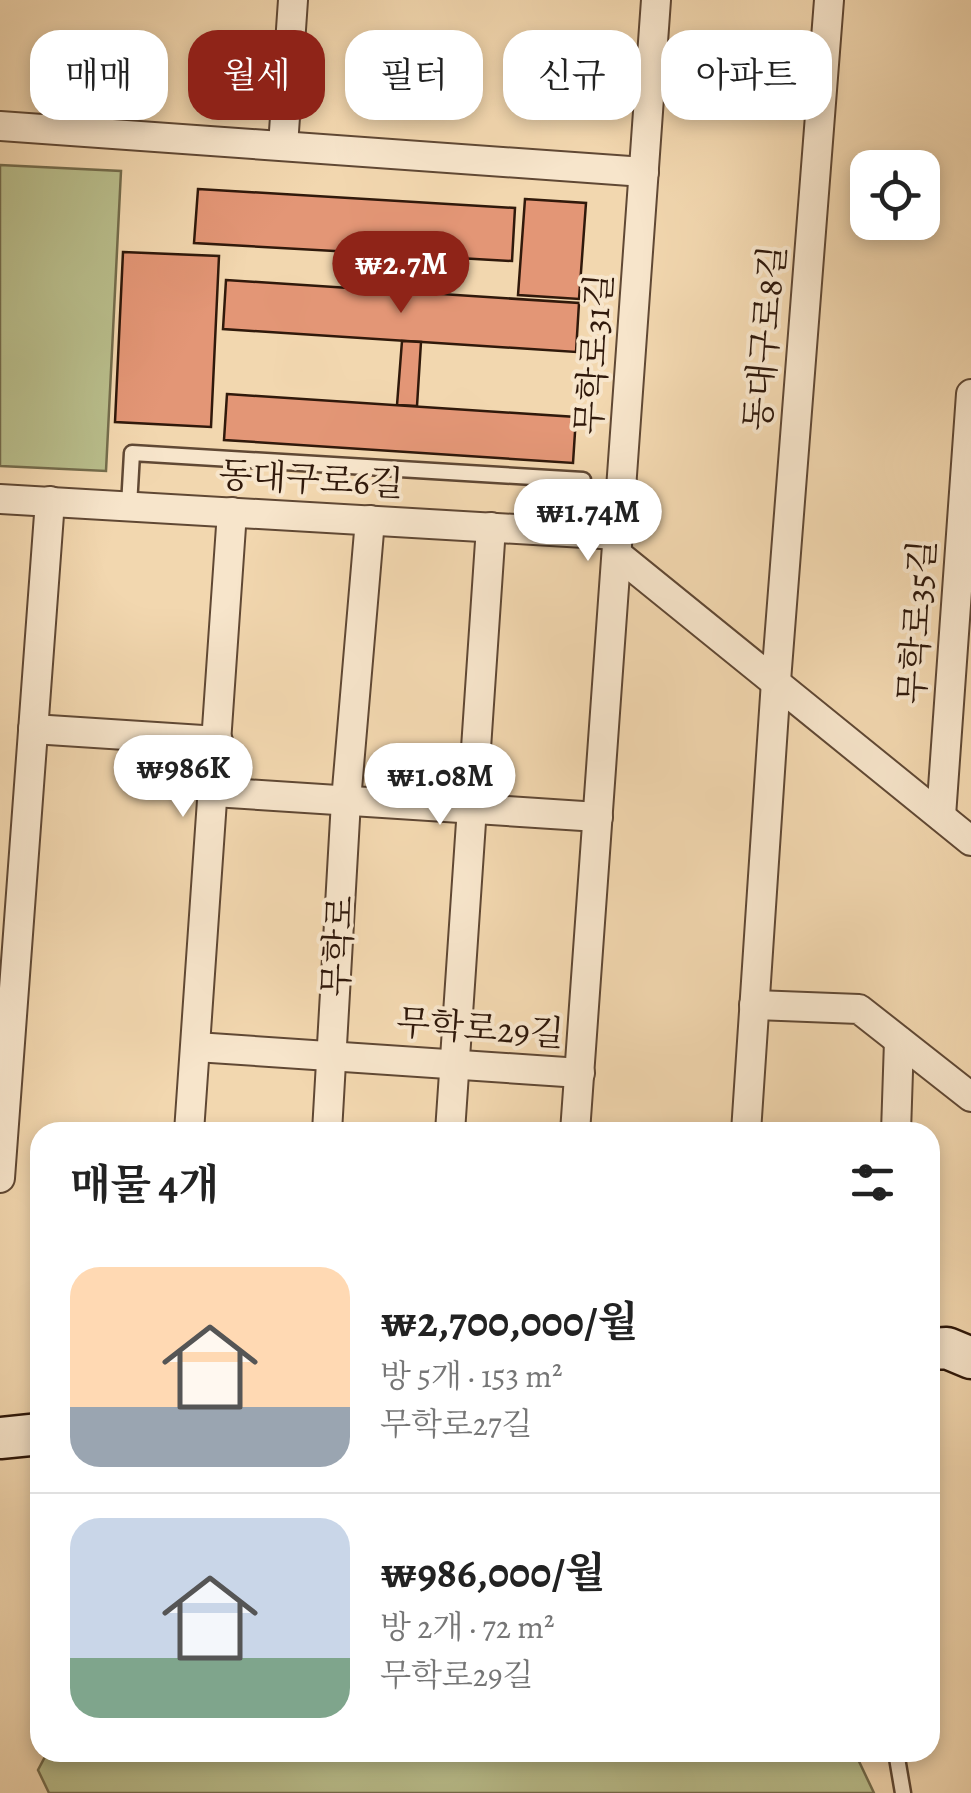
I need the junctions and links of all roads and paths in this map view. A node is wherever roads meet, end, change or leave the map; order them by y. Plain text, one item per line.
1 (294, 0) edge
2 (656, 0) edge
3 (830, 0) edge
4 (0, 126) edge
5 (283, 146) junction
6 (644, 172) junction
7 (971, 394) edge
8 (583, 480) dead end
9 (0, 499) edge
10 (50, 501) junction
11 (129, 506) junction
12 (232, 512) junction
13 (370, 520) junction
14 (491, 527) junction
15 (618, 545) junction
16 (776, 681) junction
17 (33, 728) junction
18 (218, 741) junction
19 (214, 792) junction
20 (346, 801) junction
21 (470, 809) junction
22 (941, 816) junction
23 (598, 818) junction
24 (971, 841) edge
25 (754, 1005) junction
26 (900, 1041) junction
27 (196, 1047) junction
28 (332, 1056) junction
29 (454, 1064) junction
30 (580, 1073) junction
31 (971, 1098) edge
32 (190, 1122) edge
33 (328, 1122) edge
34 (451, 1122) edge
35 (576, 1122) edge
36 (747, 1122) edge
37 (896, 1122) edge
38 (0, 1178) edge
39 (30, 1435) edge
40 (0, 1438) edge
41 (898, 1762) edge
42 (903, 1793) edge

1 - 5 street
2 - 6 street, 무학로31길
3 - 16 street, 동대구로8길
4 - 5 street
5 - 6 street
6 - 15 street, 무학로31길
7 - 22 street, 무학로35길
8 - 11 lane
9 - 10 street, 동대구로6길
10 - 11 street, 동대구로6길
10 - 17 street
11 - 12 street, 동대구로6길
12 - 13 street, 동대구로6길
12 - 18 street
13 - 14 street, 동대구로6길
13 - 20 street, 무학로
14 - 15 street, 동대구로6길
14 - 21 street
15 - 16 street
15 - 23 street, 무학로31길
16 - 22 street
16 - 25 street
17 - 18 street
17 - 38 street
18 - 19 street
19 - 20 street
19 - 27 street
20 - 21 street
20 - 28 street, 무학로
21 - 23 street
21 - 29 street
22 - 24 street
23 - 30 street, 무학로31길
25 - 26 street
25 - 36 street
26 - 31 street
26 - 37 street
27 - 28 street, 무학로29길
27 - 32 street
28 - 29 street, 무학로29길
28 - 33 street, 무학로
29 - 30 street, 무학로29길
29 - 34 street
30 - 35 street, 무학로31길
39 - 40 main road
41 - 42 lane

